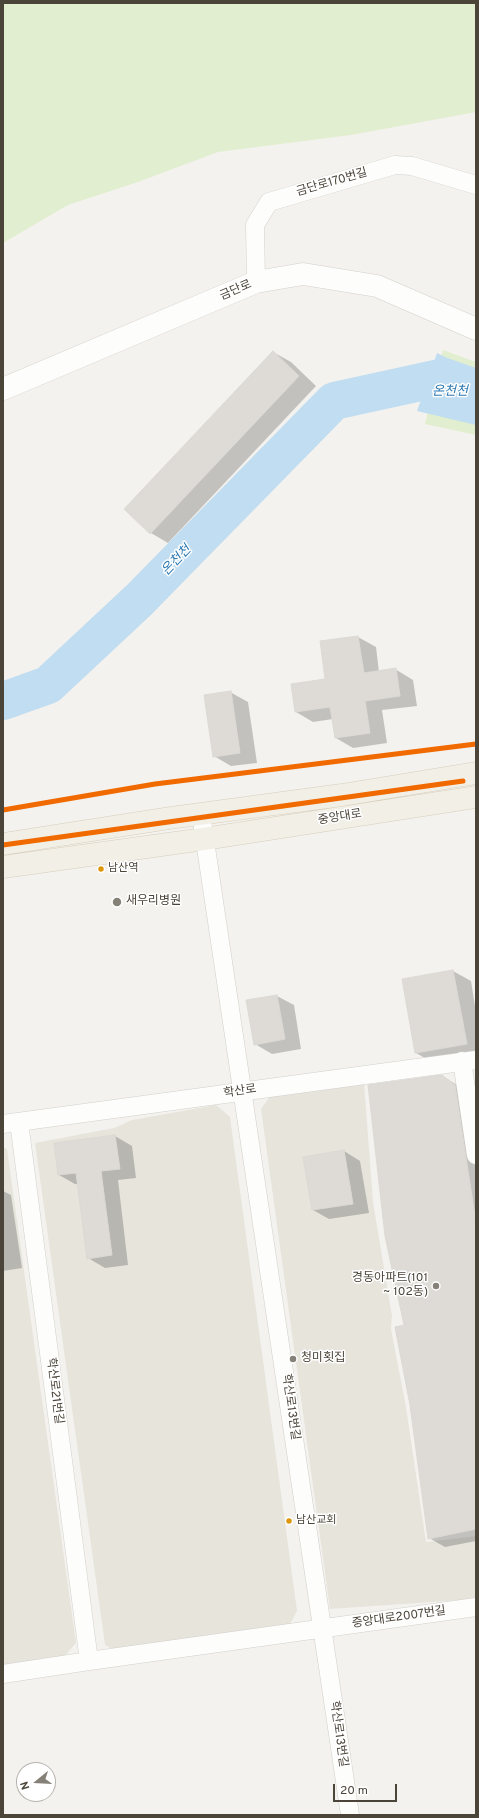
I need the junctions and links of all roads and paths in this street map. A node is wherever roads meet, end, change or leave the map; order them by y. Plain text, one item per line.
1 (476, 185) edge
2 (256, 282) junction
3 (476, 329) edge
4 (3, 389) edge
5 (476, 773) edge
6 (476, 797) edge
7 (201, 814) junction
8 (204, 840) junction
9 (3, 844) edge
10 (3, 867) edge
11 (469, 1061) edge
12 (243, 1091) junction
13 (11, 1123) edge
14 (476, 1155) edge
15 (476, 1607) edge
16 (322, 1629) junction
17 (89, 1660) junction
18 (3, 1674) edge
19 (350, 1815) edge

1 - 2 street, 금단로170번길
2 - 3 street, 금단로
2 - 4 street, 금단로
5 - 7 main road, 중앙대로
6 - 8 main road, 중앙대로
7 - 8 street
7 - 9 main road, 중앙대로
8 - 10 main road, 중앙대로
8 - 12 street
11 - 12 street, 학산로
11 - 14 street
12 - 13 street, 학산로
12 - 16 street, 학산로13번길
13 - 17 street, 학산로21번길
15 - 16 street, 중앙대로2007번길
16 - 17 street
16 - 19 street, 학산로13번길
17 - 18 street

